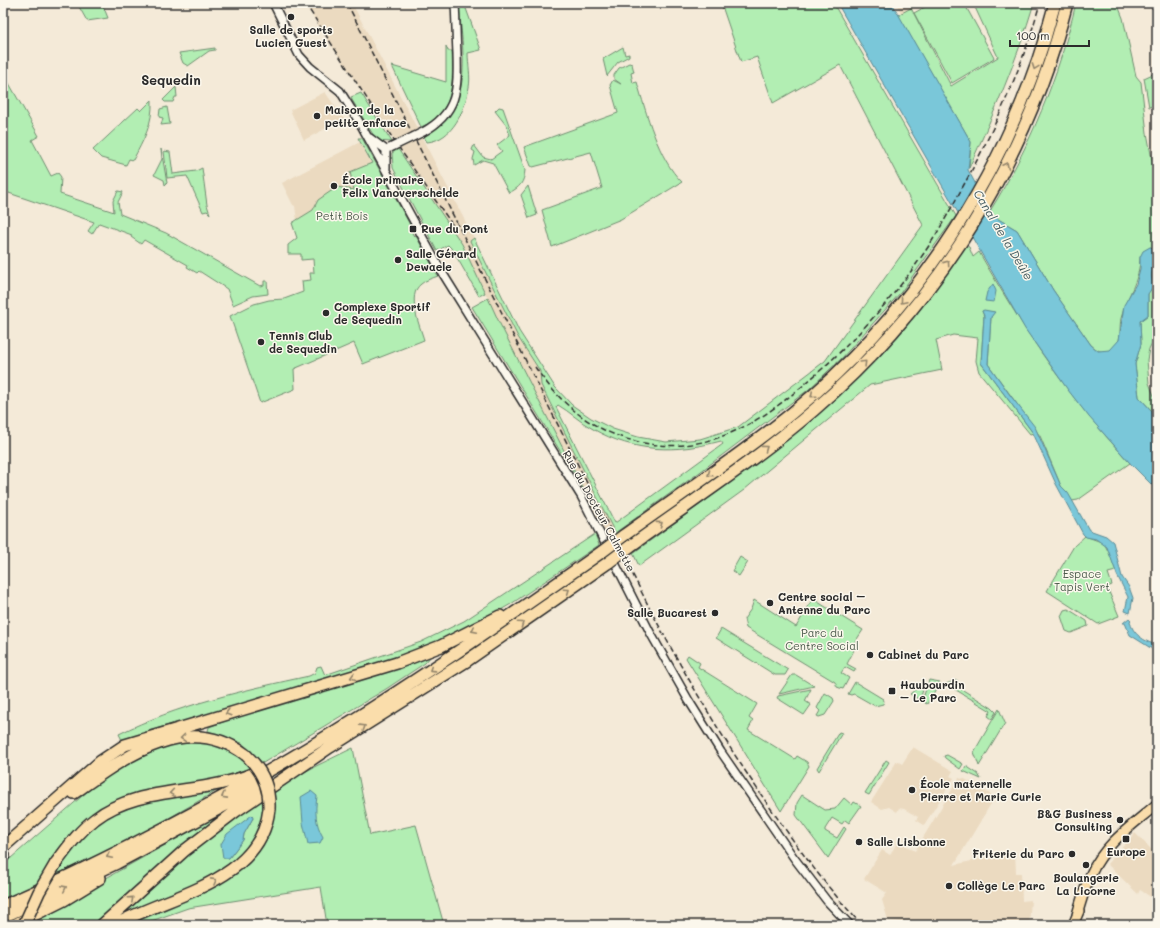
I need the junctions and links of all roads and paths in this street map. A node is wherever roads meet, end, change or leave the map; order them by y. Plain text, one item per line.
1 (274, 3) edge
2 (455, 3) edge
3 (1054, 3) edge
4 (1067, 3) edge
5 (383, 151) junction
6 (546, 592) junction
7 (330, 733) junction
8 (143, 739) junction
9 (330, 747) junction
10 (74, 793) junction
11 (1154, 807) edge
12 (209, 814) junction
13 (3, 854) edge
14 (3, 906) edge
15 (3, 917) edge
16 (14, 925) edge
17 (24, 925) edge
18 (102, 925) edge
19 (115, 925) edge
20 (850, 925) edge
21 (1074, 925) edge

1 - 5 street
2 - 5 street, bridge
3 -> 6 highway, bridge
9 -> 4 highway, bridge
5 - 20 street, Rue du Docteur Calmette
6 -> 7 highway
6 -> 8 highway
7 -> 14 highway
7 -> 17 highway, bridge
8 - 10 highway
8 - 13 highway
9 - 12 highway
18 -> 9 highway
10 - 13 highway
19 -> 10 highway, bridge
11 - 21 main road
15 -> 12 highway
12 - 16 highway

